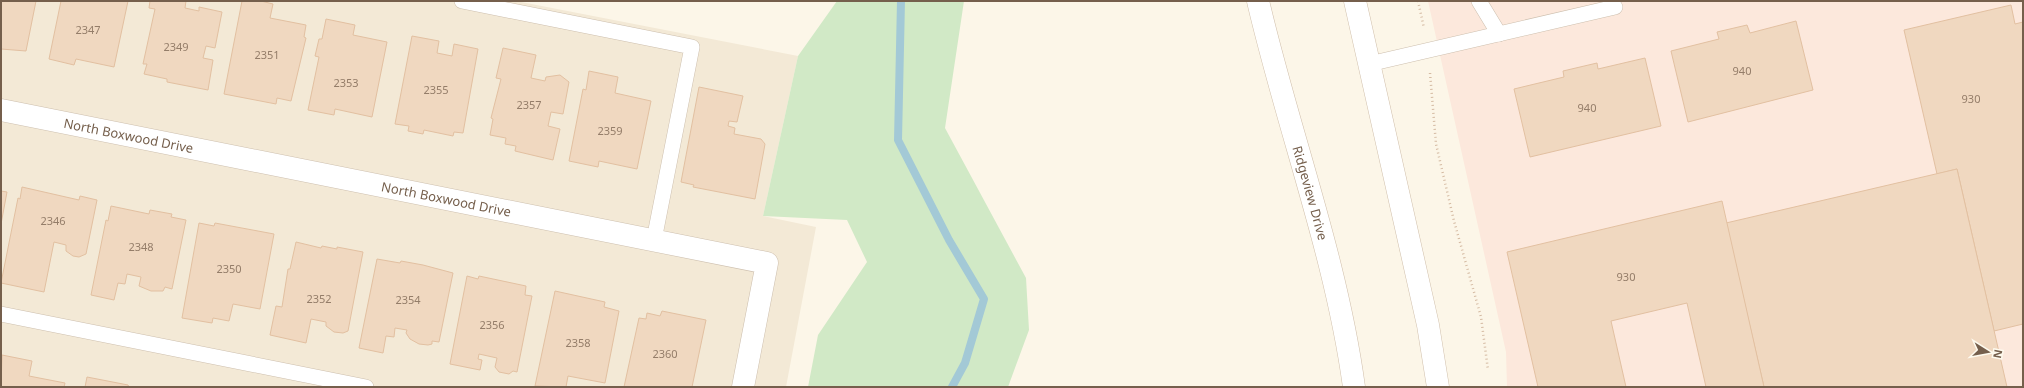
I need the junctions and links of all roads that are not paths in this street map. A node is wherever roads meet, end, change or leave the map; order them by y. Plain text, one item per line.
1 (462, 1) edge
2 (1258, 1) edge
3 (1355, 1) edge
4 (1479, 1) edge
5 (1615, 7) dead end
6 (1498, 34) junction
7 (1369, 64) junction
8 (1, 110) edge
9 (654, 240) junction
10 (1, 314) edge
11 (366, 387) edge
12 (743, 387) edge
13 (1354, 387) edge
14 (1438, 387) edge

1 - 9 lane
2 - 13 street, Ridgeview Drive
3 - 7 street
4 - 6 lane
5 - 6 lane
6 - 7 lane
7 - 14 street
8 - 9 street, North Boxwood Drive
9 - 12 street, North Boxwood Drive
10 - 11 lane

